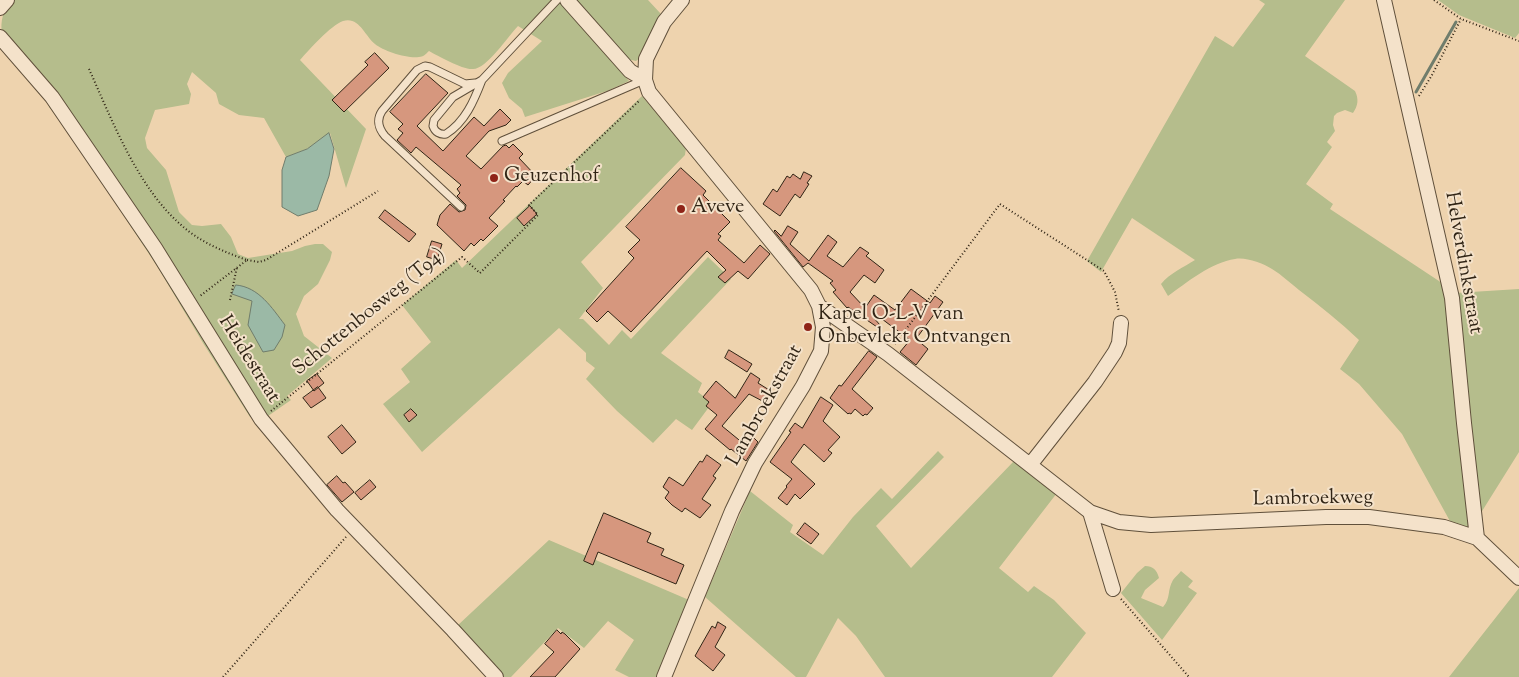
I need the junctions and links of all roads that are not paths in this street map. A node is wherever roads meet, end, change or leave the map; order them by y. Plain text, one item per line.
1 (6, 0) edge
2 (557, 0) edge
3 (567, 0) edge
4 (682, 0) edge
5 (1384, 0) edge
6 (0, 8) edge
7 (0, 37) edge
8 (480, 82) junction
9 (647, 86) junction
10 (502, 142) dead end
11 (461, 206) dead end
12 (819, 306) junction
13 (1121, 324) road end
14 (1030, 465) junction
15 (1090, 512) junction
16 (1477, 538) junction
17 (1519, 578) edge
18 (1113, 589) road end
19 (496, 677) edge
20 (664, 677) edge

1 - 6 street
2 - 8 lane
3 - 9 street, Lambroekstraat
4 - 9 street
5 - 16 street, Helverdinkstraat
7 - 19 street, Heidestraat
8 - 8 lane
8 - 11 lane
9 - 10 lane
9 - 12 street, Lambroekstraat
12 - 14 street, Lambroekweg
12 - 20 street, Lambroekstraat
13 - 14 street
14 - 15 street, Lambroekweg
15 - 16 street, Lambroekweg
15 - 18 street
16 - 17 street, Lambroekweg

